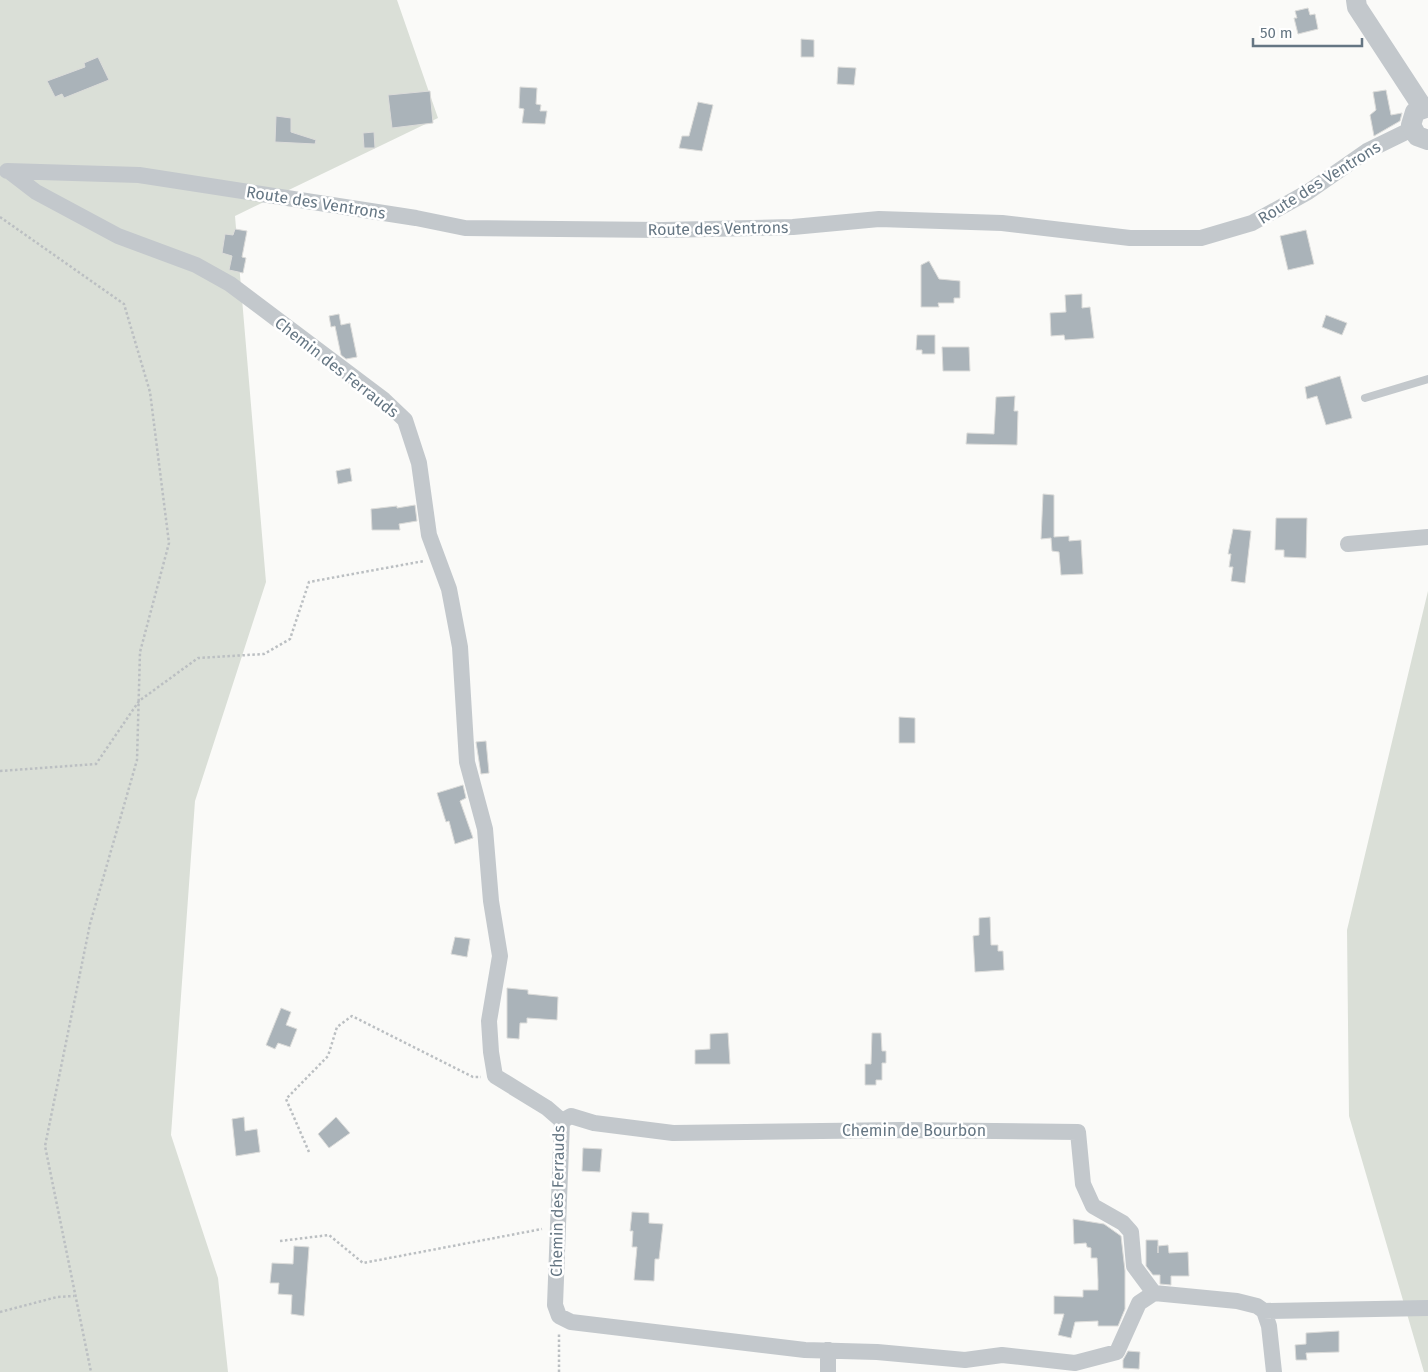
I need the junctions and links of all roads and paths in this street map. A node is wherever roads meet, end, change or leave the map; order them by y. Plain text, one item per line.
1 (1356, 0) edge
2 (1425, 107) edge
3 (1420, 134) edge
4 (5, 171) edge
5 (0, 217) edge
6 (1428, 379) edge
7 (1365, 398) dead end
8 (1428, 537) edge
9 (1348, 544) dead end
10 (438, 558) junction
11 (139, 701) junction
12 (0, 771) edge
13 (495, 1076) junction
14 (562, 1121) junction
15 (309, 1152) dead end
16 (557, 1232) junction
17 (280, 1241) dead end
18 (1154, 1293) junction
19 (74, 1296) junction
20 (1428, 1308) edge
21 (1264, 1311) junction
22 (0, 1312) edge
23 (559, 1316) junction
24 (828, 1350) junction
25 (91, 1372) edge
26 (559, 1372) edge
27 (828, 1372) edge
28 (1274, 1372) edge

1 - 2 street
2 - 3 street
3 - 4 street, Route des Ventrons
4 - 10 street, Chemin des Ferrauds
5 - 11 path
6 - 7 lane
8 - 9 street
10 - 11 path
10 - 13 street, Chemin des Ferrauds
11 - 12 path
11 - 19 path
13 - 14 street, Chemin des Ferrauds
13 - 15 path
14 - 16 street, Chemin des Ferrauds
14 - 18 street, Chemin de Bourbon
16 - 17 path
16 - 23 street, Chemin des Ferrauds
18 - 21 street
18 - 24 street
19 - 22 path
19 - 25 path
20 - 21 street
21 - 28 street
23 - 24 street
23 - 26 path
24 - 27 street

